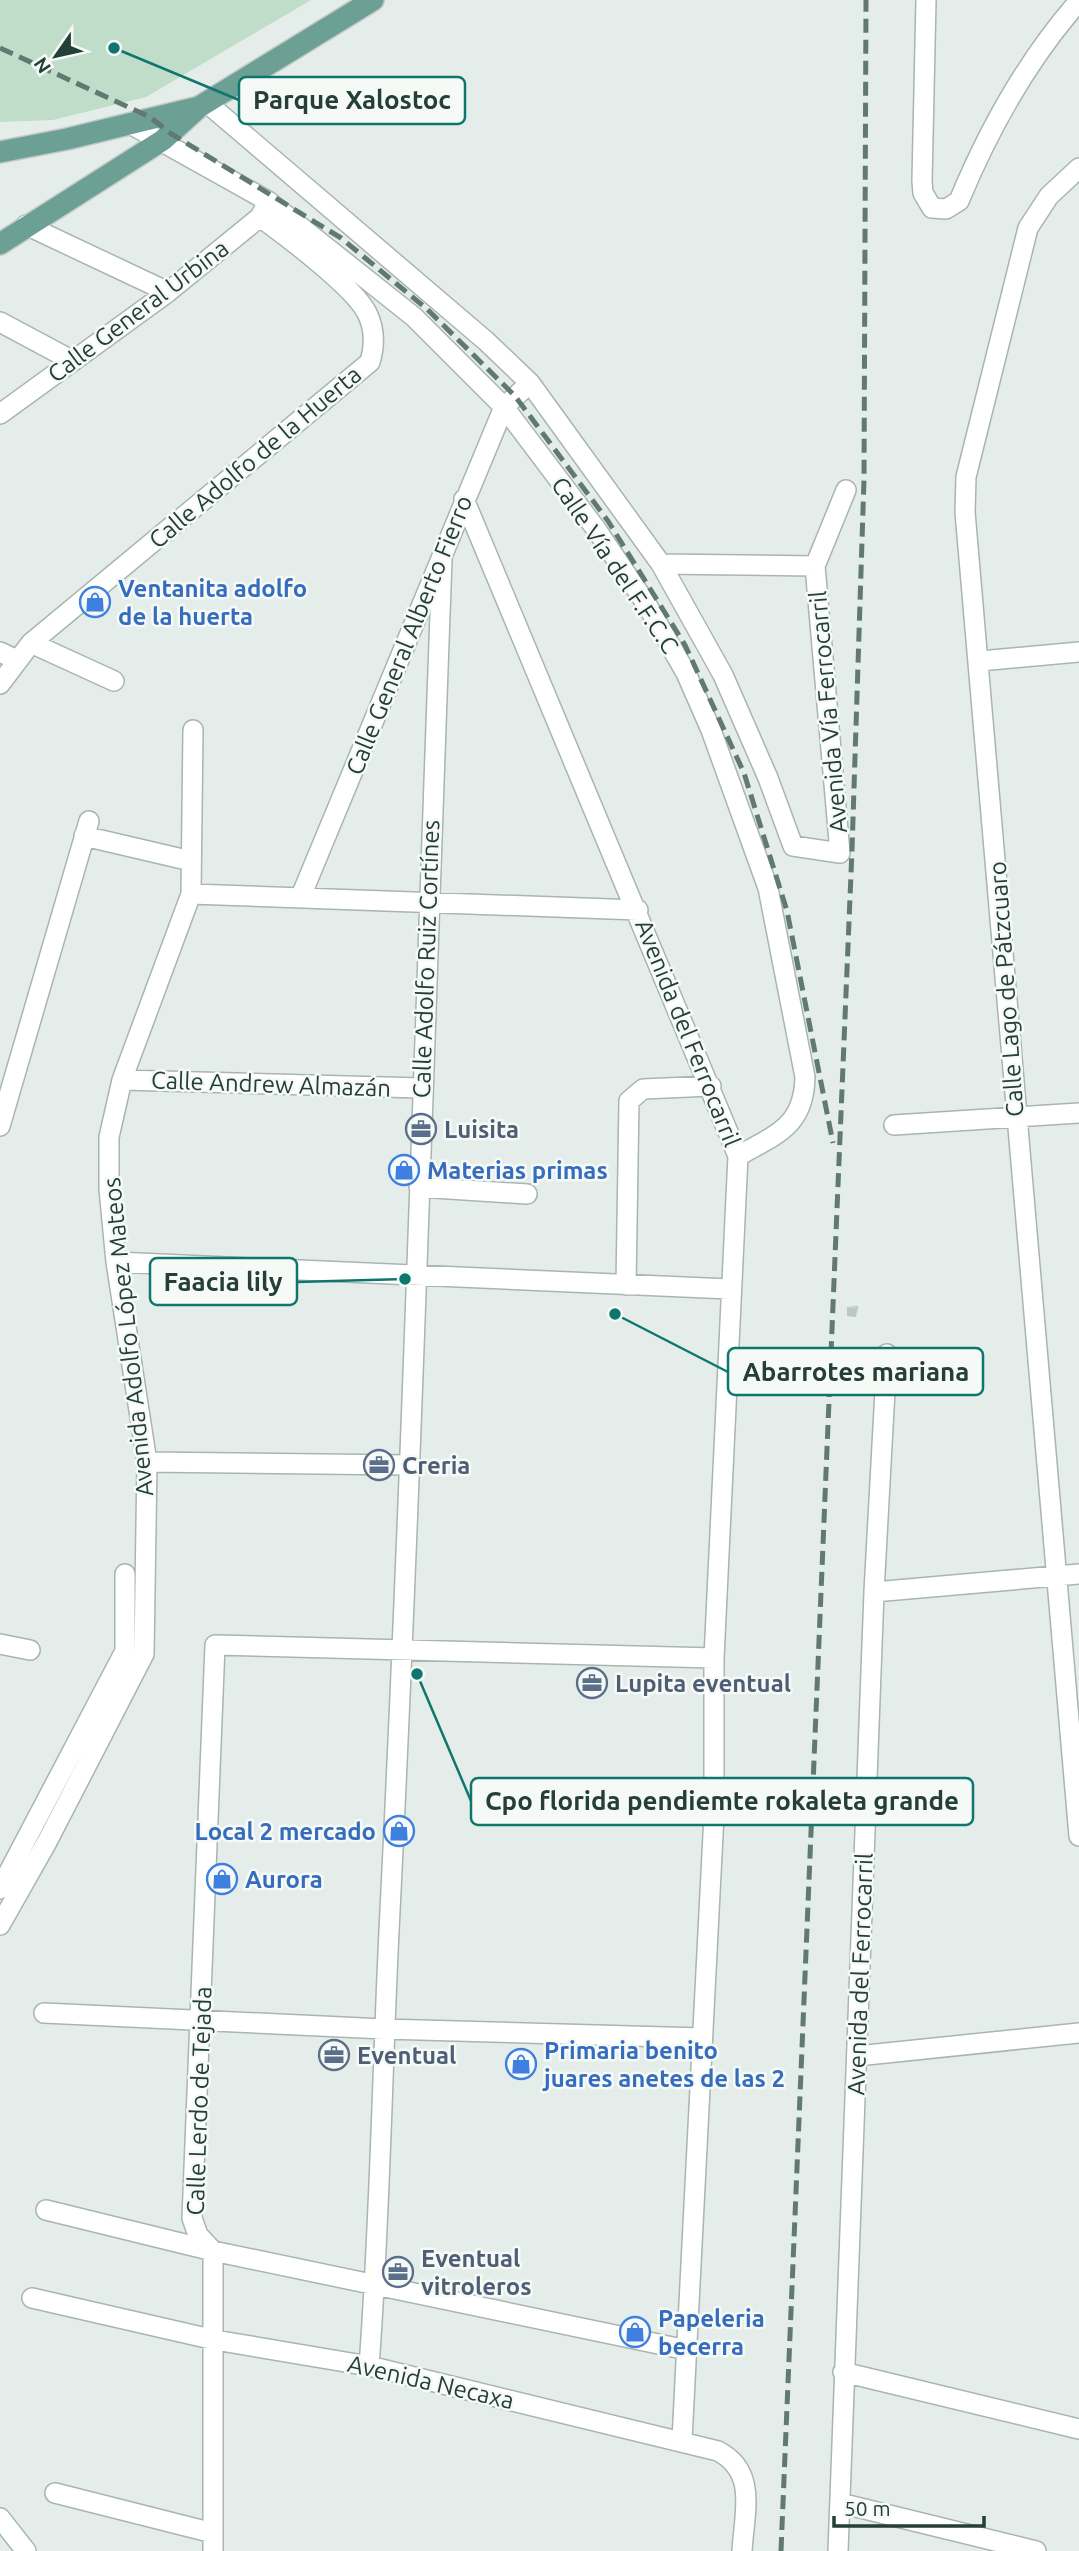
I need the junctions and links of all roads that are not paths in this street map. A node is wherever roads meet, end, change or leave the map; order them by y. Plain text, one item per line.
1 (373, 0) edge
2 (926, 0) edge
3 (1079, 1) edge
4 (203, 105) junction
5 (130, 124) junction
6 (163, 140) junction
7 (0, 152) edge
8 (1079, 168) edge
9 (264, 209) junction
10 (26, 225) junction
11 (0, 244) edge
12 (168, 292) junction
13 (0, 322) edge
14 (73, 360) junction
15 (530, 383) junction
16 (504, 407) junction
17 (0, 414) edge
18 (846, 490) dead end
19 (464, 499) junction
20 (442, 560) junction
21 (661, 564) junction
22 (815, 566) junction
23 (31, 643) junction
24 (1079, 652) edge
25 (8, 656) edge
26 (981, 661) junction
27 (114, 681) dead end
28 (0, 684) edge
29 (192, 730) dead end
30 (793, 846) joint
31 (191, 861) junction
32 (191, 894) junction
33 (301, 896) junction
34 (429, 904) junction
35 (638, 909) junction
36 (121, 1080) junction
37 (711, 1086) junction
38 (421, 1088) junction
39 (1079, 1113) edge
40 (1016, 1119) junction
41 (894, 1125) dead end
42 (0, 1126) edge
43 (738, 1156) junction
44 (419, 1187) junction
45 (527, 1194) dead end
46 (116, 1262) junction
47 (416, 1277) junction
48 (626, 1285) junction
49 (729, 1289) junction
50 (887, 1354) dead end
51 (147, 1462) junction
52 (408, 1465) junction
53 (125, 1574) dead end
54 (1079, 1574) edge
55 (1058, 1576) junction
56 (874, 1592) junction
57 (0, 1644) edge
58 (30, 1650) dead end
59 (403, 1651) junction
60 (714, 1658) junction
61 (1079, 1836) edge
62 (0, 1889) edge
63 (0, 1925) edge
64 (44, 2013) dead end
65 (201, 2021) junction
66 (384, 2029) junction
67 (1079, 2033) edge
68 (701, 2038) junction
69 (857, 2056) junction
70 (46, 2210) dead end
71 (213, 2251) junction
72 (375, 2284) junction
73 (32, 2298) dead end
74 (215, 2340) junction
75 (687, 2350) junction
76 (369, 2366) junction
77 (844, 2372) junction
78 (1079, 2429) edge
79 (682, 2440) junction
80 (55, 2493) dead end
81 (840, 2503) junction
82 (0, 2518) edge
83 (213, 2542) edge
84 (26, 2551) edge
85 (742, 2551) edge
86 (838, 2551) edge
87 (1036, 2551) edge

1 - 4 main road
2 - 3 street
4 - 5 main road
4 - 6 main road
4 - 15 street, Calle Vía del F.F.C.C
5 - 6 street, Calle Vía del F.F.C.C
5 - 7 main road
6 - 9 street, Calle Vía del F.F.C.C
6 - 10 main road
8 - 26 street, Calle Lago de Pátzcuaro
9 - 12 street, Calle General Urbina
9 - 16 street, Calle Vía del F.F.C.C
9 - 23 street, Calle Adolfo de la Huerta
10 - 11 main road
10 - 12 street
12 - 14 street, Calle General Urbina
13 - 14 street
14 - 17 street, Calle General Urbina
15 - 16 street, Calle General Alberto Fierro
15 - 21 street, Calle Vía del F.F.C.C
16 - 19 street, Calle General Alberto Fierro
16 - 43 street, Calle Vía del F.F.C.C
18 - 22 street
19 - 20 street, Calle General Alberto Fierro
19 - 35 street, Avenida del Ferrocarril
20 - 33 street, Calle General Alberto Fierro
20 - 34 street, Calle Adolfo Ruiz Cortínes
21 - 22 street
21 - 30 street, Calle Vía del F.F.C.C
22 - 30 street, Avenida Vía Ferrocarril
23 - 25 street, Calle Adolfo de la Huerta
23 - 27 street
24 - 26 street
25 - 28 street, Calle Adolfo de la Huerta
26 - 40 street, Calle Lago de Pátzcuaro
29 - 31 street
31 - 32 street
31 - 42 street
32 - 33 street
32 - 36 street, Avenida Adolfo López Mateos
33 - 34 street
34 - 35 street
34 - 38 street, Calle Adolfo Ruiz Cortínes
35 - 37 street, Avenida del Ferrocarril
36 - 38 street, Calle Andrew Almazán
36 - 46 street, Avenida Adolfo López Mateos
37 - 43 street, Avenida del Ferrocarril
37 - 48 street
38 - 44 street, Calle Adolfo Ruiz Cortínes
39 - 40 street
40 - 41 street
40 - 55 street, Calle Lago de Pátzcuaro
43 - 49 street, Avenida del Ferrocarril
44 - 45 street
44 - 47 street, Calle Adolfo Ruiz Cortínes
46 - 47 street
46 - 51 street, Avenida Adolfo López Mateos
47 - 48 street
47 - 52 street, Calle Adolfo Ruiz Cortínes
48 - 49 street
49 - 60 street, Avenida del Ferrocarril
50 - 56 street, Avenida del Ferrocarril
51 - 52 street
51 - 63 street, Avenida Adolfo López Mateos
52 - 59 street, Calle Adolfo Ruiz Cortínes
53 - 62 street
54 - 55 street
55 - 56 street
55 - 61 street, Calle Lago de Pátzcuaro
56 - 69 street, Avenida del Ferrocarril
57 - 58 street
59 - 60 street
59 - 65 street, Calle Lerdo de Tejada
59 - 66 street, Calle Adolfo Ruiz Cortínes
60 - 68 street, Avenida del Ferrocarril
64 - 65 street
65 - 66 street
65 - 71 street, Calle Lerdo de Tejada
66 - 68 street
66 - 72 street, Calle Adolfo Ruiz Cortínes
67 - 69 street
68 - 75 street, Avenida del Ferrocarril
69 - 77 street, Avenida del Ferrocarril
70 - 71 street
71 - 72 street
71 - 74 street, Calle Lerdo de Tejada
72 - 75 street
72 - 76 street, Calle Adolfo Ruiz Cortínes
73 - 74 street, Avenida Necaxa
74 - 76 street, Avenida Necaxa
74 - 83 street, Calle Lerdo de Tejada
75 - 79 street, Avenida del Ferrocarril
76 - 79 street, Avenida Necaxa
77 - 78 street
77 - 81 street, Avenida del Ferrocarril
79 - 85 street, Avenida Necaxa
80 - 83 street
81 - 86 street, Avenida del Ferrocarril
81 - 87 street
82 - 84 street

